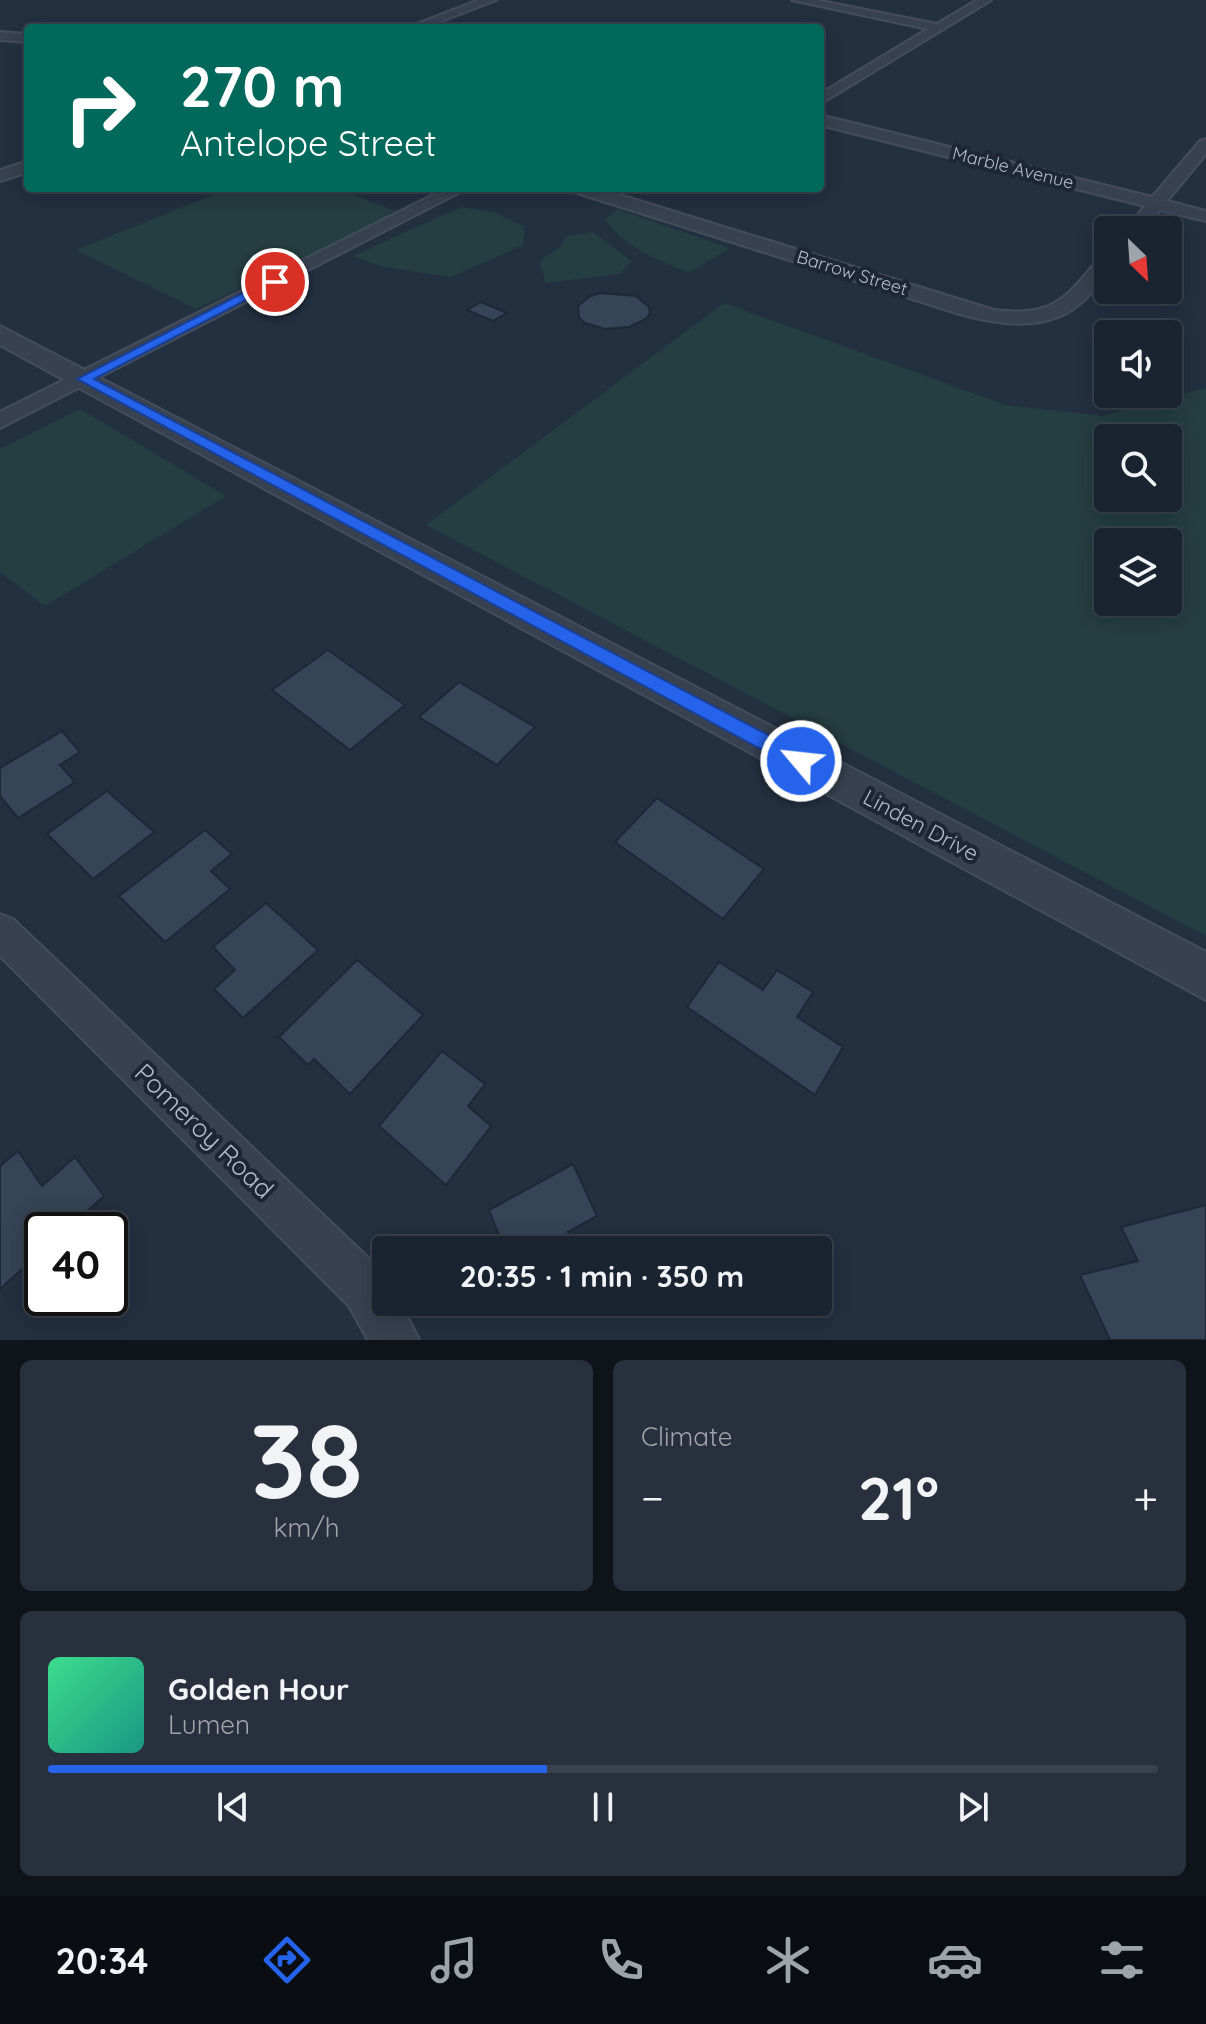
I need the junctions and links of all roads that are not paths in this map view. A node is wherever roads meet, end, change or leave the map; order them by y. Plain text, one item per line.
1 (490, 0) edge
2 (798, 0) edge
3 (985, 0) edge
4 (426, 23) joint
5 (430, 24) edge
6 (940, 28) junction
7 (0, 36) edge
8 (24, 38) edge
9 (824, 98) edge
10 (824, 121) edge
11 (1206, 144) edge
12 (24, 167) edge
13 (0, 176) edge
14 (452, 192) edge
15 (593, 192) edge
16 (1156, 204) junction
17 (1146, 216) edge
18 (1206, 216) edge
19 (1094, 276) edge
20 (0, 334) edge
21 (84, 379) junction
22 (0, 421) edge
23 (0, 931) edge
24 (1206, 977) edge
25 (395, 1340) edge

1 - 4 street
2 - 6 street
3 - 6 street
4 - 5 street
6 - 9 street
7 - 8 street
10 - 16 street, Marble Avenue
11 - 16 street
12 - 13 street
14 - 21 street
15 - 19 street, Barrow Street
16 - 17 street
16 - 18 street, Marble Avenue
20 - 21 street, Linden Drive
21 - 22 street
21 - 24 street, Linden Drive
23 - 25 street, Pomeroy Road

